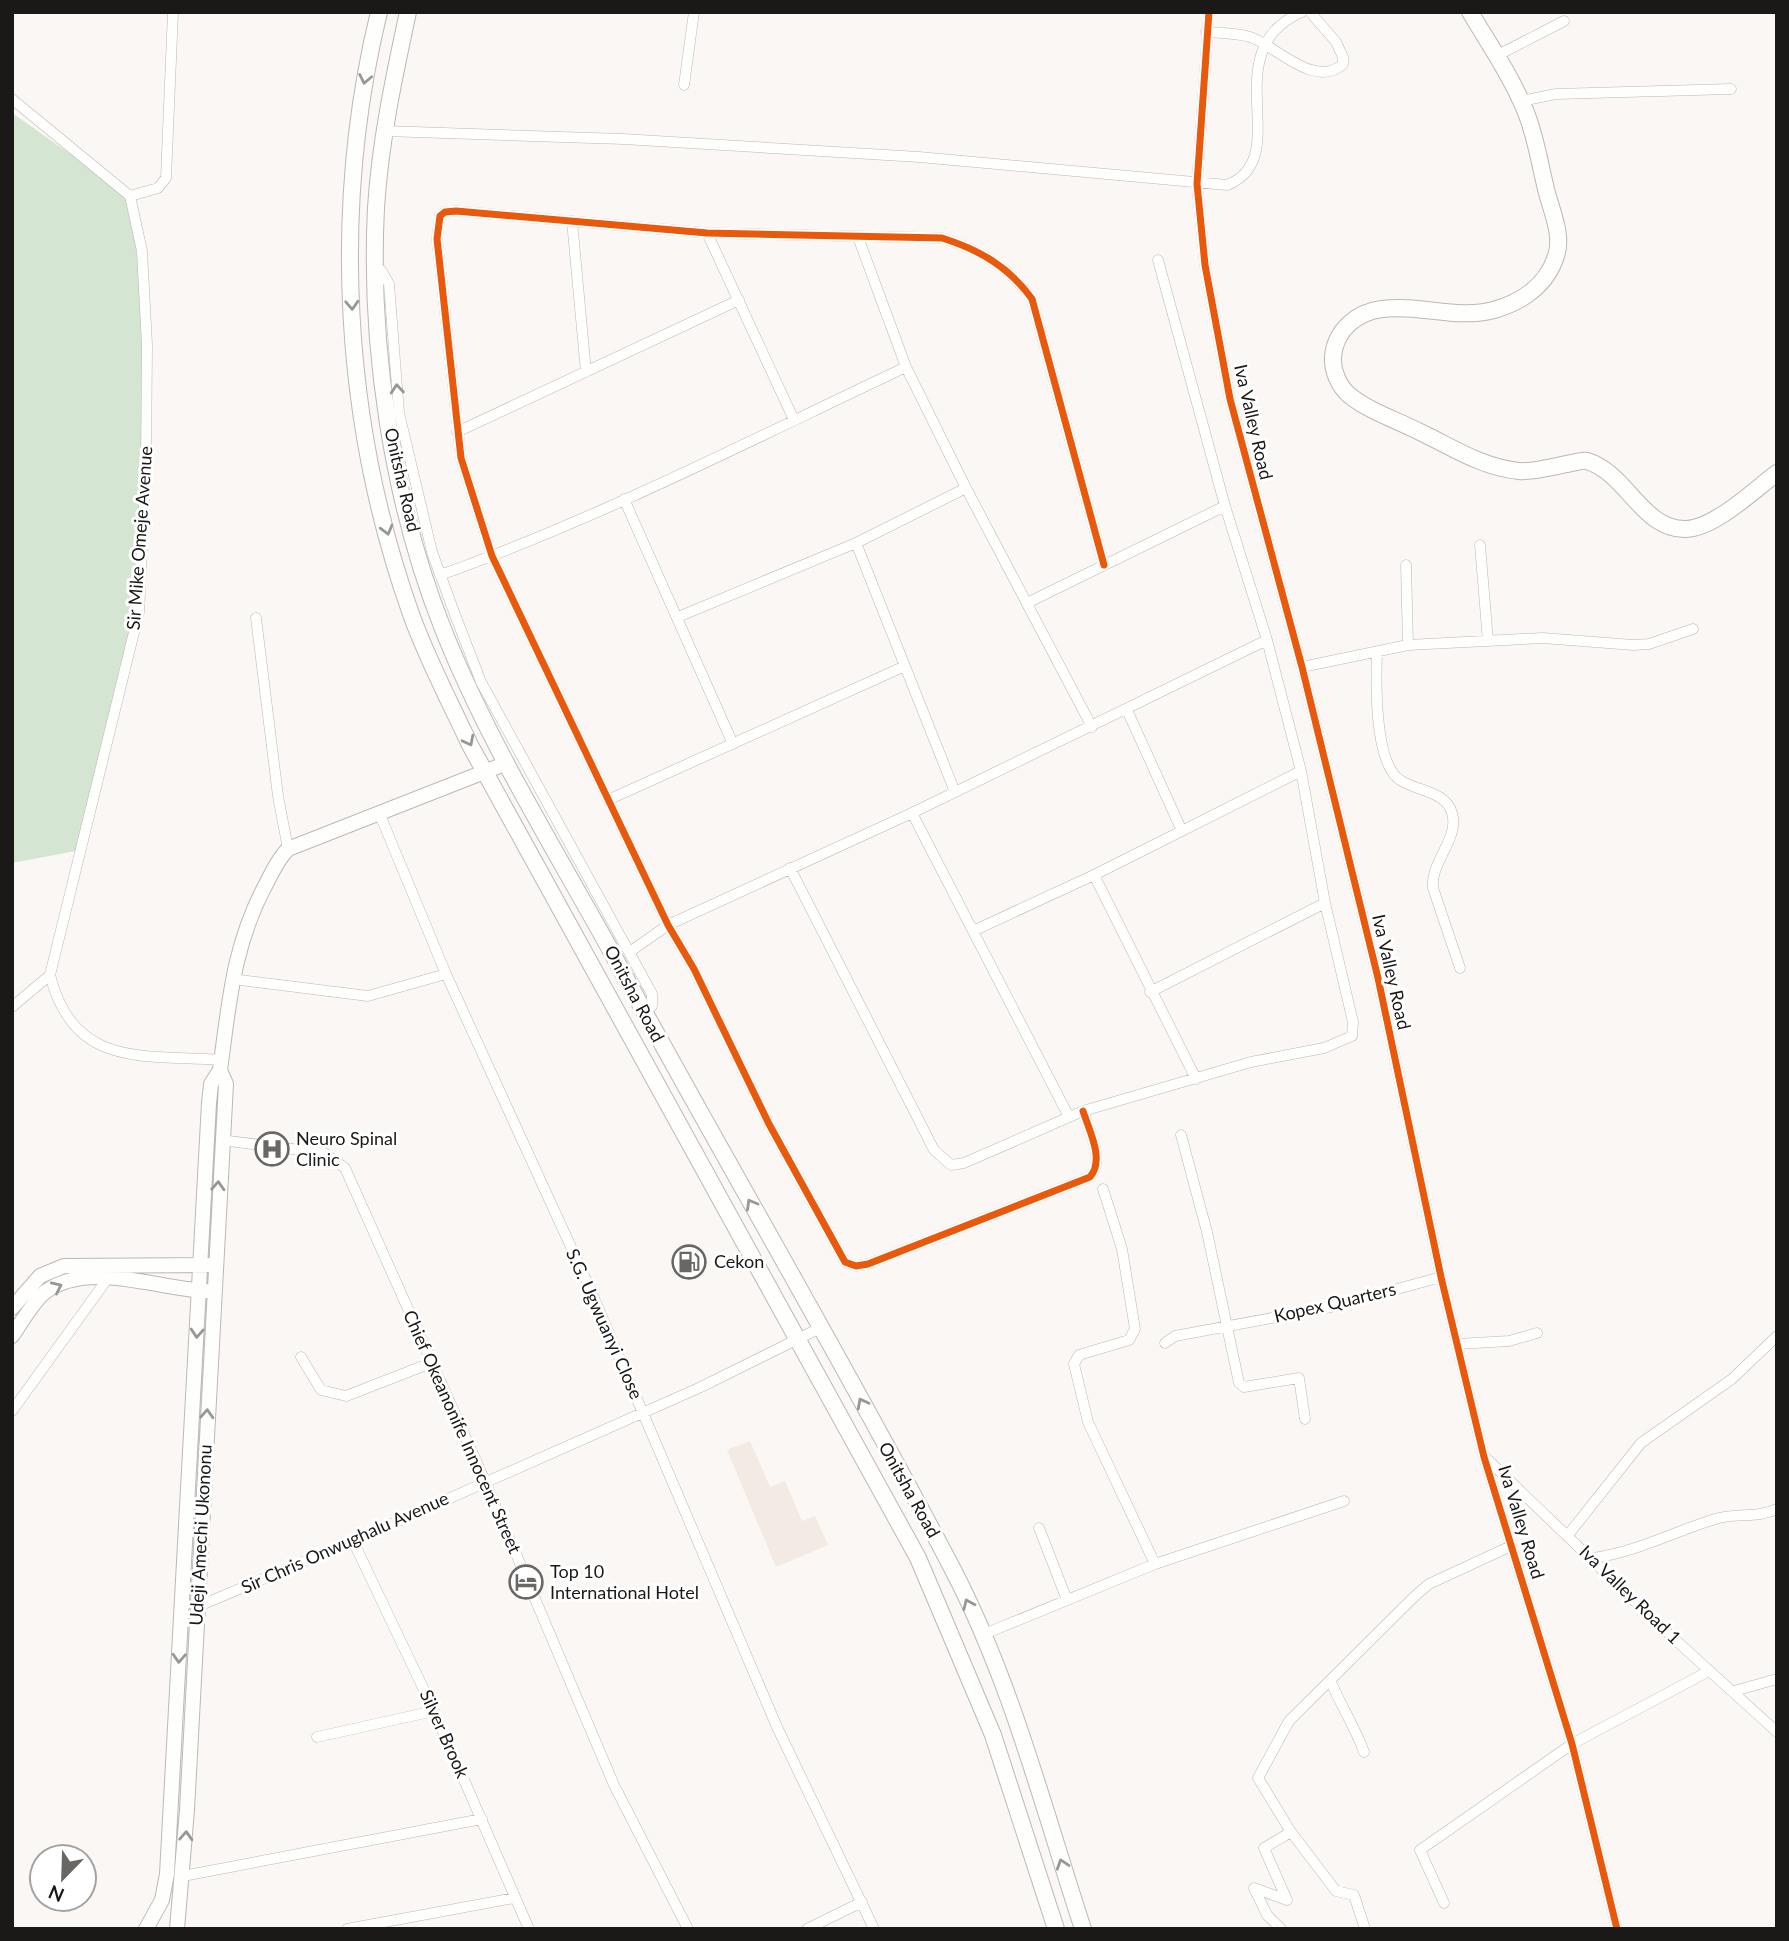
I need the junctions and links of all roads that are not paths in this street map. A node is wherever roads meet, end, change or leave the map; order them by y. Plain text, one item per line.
1 (173, 12) edge
2 (379, 12) edge
3 (408, 12) edge
4 (694, 12) edge
5 (1209, 12) edge
6 (1302, 12) edge
7 (1310, 12) edge
8 (1470, 12) edge
9 (1564, 21) dead end
10 (1206, 32) junction
11 (1266, 44) junction
12 (1496, 56) junction
13 (684, 85) dead end
14 (1731, 89) dead end
15 (12, 99) edge
16 (1521, 101) junction
17 (385, 131) junction
18 (1197, 184) junction
19 (130, 196) junction
20 (572, 221) junction
21 (707, 233) junction
22 (858, 237) junction
23 (1158, 260) dead end
24 (374, 266) junction
25 (739, 300) junction
26 (906, 367) junction
27 (586, 373) junction
28 (794, 420) junction
29 (457, 432) junction
30 (1777, 473) edge
31 (965, 488) junction
32 (624, 499) junction
33 (1225, 506) junction
34 (856, 543) junction
35 (1480, 545) dead end
36 (492, 556) junction
37 (1104, 565) junction
38 (1405, 565) dead end
39 (440, 575) junction
40 (1027, 603) junction
41 (678, 617) junction
42 (256, 618) dead end
43 (1693, 629) dead end
44 (1268, 640) junction
45 (1488, 641) junction
46 (1408, 645) junction
47 (1377, 652) junction
48 (905, 666) junction
49 (1302, 667) junction
50 (1127, 710) junction
51 (1092, 727) junction
52 (733, 744) junction
53 (506, 763) junction
54 (485, 771) junction
55 (1301, 771) junction
56 (955, 792) junction
57 (610, 799) junction
58 (912, 813) junction
59 (380, 815) junction
60 (1182, 831) junction
61 (288, 849) junction
62 (789, 868) junction
63 (1094, 875) junction
64 (1325, 903) junction
65 (668, 925) junction
66 (973, 931) junction
67 (631, 951) junction
68 (1460, 968) dead end
69 (446, 974) junction
70 (50, 975) junction
71 (232, 979) junction
72 (1150, 992) junction
73 (12, 1007) edge
74 (643, 1012) junction
75 (221, 1065) junction
76 (1196, 1079) junction
77 (1083, 1111) junction
78 (1069, 1117) junction
79 (1181, 1135) dead end
80 (220, 1140) junction
81 (1103, 1189) dead end
82 (207, 1265) junction
83 (1441, 1277) junction
84 (108, 1278) junction
85 (206, 1291) junction
86 (12, 1308) edge
87 (1229, 1326) junction
88 (822, 1327) junction
89 (1537, 1334) dead end
90 (12, 1336) edge
91 (1777, 1336) edge
92 (798, 1341) junction
93 (1166, 1343) dead end
94 (1457, 1344) junction
95 (301, 1357) dead end
96 (431, 1363) junction
97 (12, 1411) edge
98 (642, 1412) junction
99 (1305, 1419) dead end
100 (1484, 1457) junction
101 (485, 1481) junction
102 (1344, 1501) dead end
103 (1777, 1509) edge
104 (1039, 1528) dead end
105 (1568, 1535) junction
106 (353, 1541) junction
107 (1511, 1546) junction
108 (1593, 1558) junction
109 (1155, 1564) junction
110 (1068, 1600) junction
111 (199, 1606) junction
112 (982, 1635) junction
113 (1709, 1671) junction
114 (1777, 1679) edge
115 (1331, 1682) junction
116 (1734, 1692) junction
117 (184, 1697) junction
118 (434, 1711) junction
119 (1777, 1732) edge
120 (317, 1737) dead end
121 (1572, 1744) junction
122 (1364, 1752) dead end
123 (482, 1819) junction
124 (1291, 1832) junction
125 (183, 1876) junction
126 (514, 1898) junction
127 (862, 1902) junction
128 (1444, 1903) dead end
129 (146, 1929) edge
130 (177, 1929) edge
131 (347, 1929) edge
132 (529, 1929) edge
133 (688, 1929) edge
134 (807, 1929) edge
135 (874, 1929) edge
136 (1056, 1929) edge
137 (1083, 1929) edge
138 (1281, 1929) edge
139 (1365, 1929) edge
140 (1617, 1929) edge

1 - 19 street
2 -> 54 main road, Onitsha Road
3 - 17 main road, Onitsha Road
4 - 13 street
5 - 10 street, Iva Valley Road
6 - 11 street
7 - 11 street
8 - 12 main road
9 - 12 street
10 - 11 street
10 - 18 street, Iva Valley Road
11 - 18 street
12 - 16 main road
14 - 16 street
15 - 19 street
16 - 30 main road
17 - 18 street
17 - 24 main road, Onitsha Road
18 - 49 street, Iva Valley Road
19 - 70 street, Sir Mike Omeje Avenue
20 - 21 street
20 - 27 street
20 - 29 street
21 - 22 street
21 - 25 street
22 - 26 street
22 - 37 street
23 - 33 street
39 -> 24 street
24 - 53 main road, Onitsha Road
25 - 27 street
25 - 28 street
26 - 28 street
26 - 31 street
27 - 29 street
28 - 32 street
29 - 36 street
31 - 34 street
31 - 40 street
32 - 36 street
32 - 41 street
33 - 37 street
33 - 44 street
34 - 41 street
34 - 48 street
35 - 45 street
36 - 39 street
36 - 57 street
37 - 40 street
38 - 46 street
39 - 67 street
40 - 51 street
41 - 52 street
42 - 61 street
43 - 45 street
44 - 50 street
44 - 55 street
45 - 46 street
46 - 47 street
47 - 49 street
47 - 68 street
48 - 52 street
48 - 56 street
49 - 83 street, Iva Valley Road
50 - 51 street
50 - 60 street
51 - 56 street
52 - 57 street
53 - 54 main road
53 - 74 main road, Onitsha Road
54 - 59 main road
54 - 92 main road, Onitsha Road
55 - 60 street
55 - 64 street
56 - 58 street
57 - 65 street
58 - 62 street
58 - 66 street
59 - 61 main road
59 - 69 street, S.G. Ugwuanyi Close
60 - 63 street
61 - 71 main road
62 - 65 street
62 - 78 street
63 - 66 street
63 - 72 street
64 - 72 street
64 - 76 street
65 - 67 street
65 - 77 street
66 - 78 street
67 - 74 street
69 - 71 street
69 - 98 street, S.G. Ugwuanyi Close
70 - 73 street
70 - 75 street
71 - 75 main road
72 - 76 street
88 -> 74 main road, Onitsha Road
75 - 80 main road, Udeji Amechi Ukononu
75 - 82 main road
76 - 77 street
77 - 78 street
79 - 87 street
82 -> 80 main road, Udeji Amechi Ukononu
80 - 96 street, Chief Okeanonife Innocent Street
81 - 109 street
82 - 85 main road, Udeji Amechi Ukononu
82 - 86 main road
83 - 87 street, Kopex Quarters
83 - 94 street, Iva Valley Road
84 - 85 main road
90 -> 84 main road
84 - 97 street
111 -> 85 main road, Udeji Amechi Ukononu
85 -> 117 main road, Udeji Amechi Ukononu
87 - 93 street, Kopex Quarters
87 - 99 street
88 - 92 street, Sir Chris Onwughalu Avenue
112 -> 88 main road, Onitsha Road
89 - 94 street
91 - 105 street
92 - 98 street, Sir Chris Onwughalu Avenue
92 - 136 main road, Onitsha Road
94 - 100 street, Iva Valley Road
95 - 96 street
96 - 101 street, Chief Okeanonife Innocent Street
98 - 101 street, Sir Chris Onwughalu Avenue
98 - 127 street, S.G. Ugwuanyi Close
100 - 105 street, Iva Valley Road 1
100 - 107 street, Iva Valley Road
101 - 106 street, Sir Chris Onwughalu Avenue
101 - 133 street, Chief Okeanonife Innocent Street
102 - 109 street
103 - 108 street
104 - 110 street
105 - 108 street, Iva Valley Road 1
106 - 111 street, Sir Chris Onwughalu Avenue
106 - 118 street, Silver Brook
107 - 115 street
107 - 121 street, Iva Valley Road
108 - 113 street, Iva Valley Road 1
109 - 110 street
110 - 112 street
111 - 117 main road, Udeji Amechi Ukononu
137 -> 112 main road, Onitsha Road
113 - 116 street, Iva Valley Road 1
113 - 121 street
114 - 116 street
115 - 122 street
115 - 124 street
116 - 119 street, Iva Valley Road 1
125 -> 117 main road, Udeji Amechi Ukononu
117 - 129 main road, Udeji Amechi Ukononu
118 - 120 street
118 - 123 street, Silver Brook
121 - 128 street
121 - 140 street, Iva Valley Road
123 - 125 street
123 - 126 street, Silver Brook
124 - 138 street
124 - 139 street
125 - 130 main road, Udeji Amechi Ukononu
126 - 131 street
126 - 132 street, Silver Brook
127 - 134 street
127 - 135 street, S.G. Ugwuanyi Close

